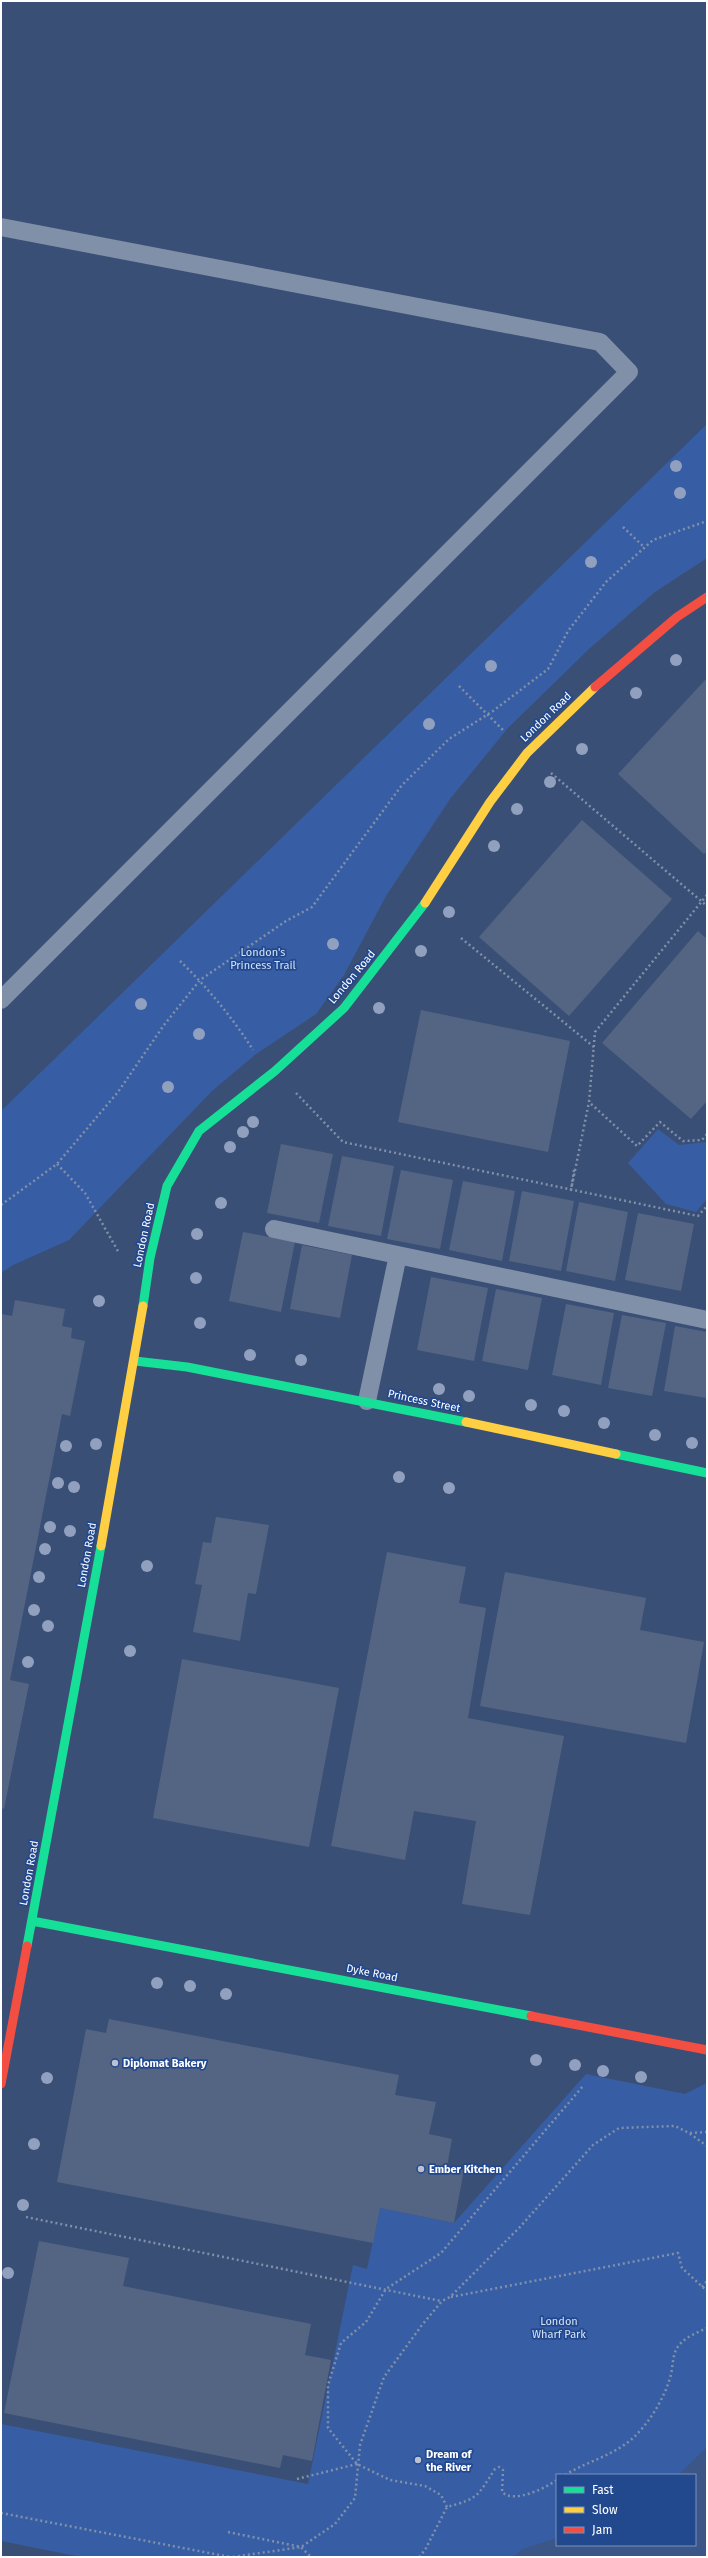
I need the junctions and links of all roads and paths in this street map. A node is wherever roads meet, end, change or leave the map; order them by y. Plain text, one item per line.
1 (1, 227) edge
2 (707, 521) edge
3 (624, 527) dead end
4 (644, 547) junction
5 (707, 596) edge
6 (459, 686) dead end
7 (488, 714) junction
8 (527, 753) junction
9 (707, 895) edge
10 (703, 902) junction
11 (707, 906) edge
12 (461, 938) dead end
13 (180, 961) dead end
14 (200, 980) junction
15 (1, 1000) edge
16 (594, 1047) junction
17 (275, 1071) junction
18 (589, 1102) junction
19 (707, 1134) edge
20 (57, 1164) junction
21 (574, 1170) dead end
22 (571, 1190) junction
23 (1, 1205) edge
24 (707, 1206) edge
25 (274, 1229) dead end
26 (120, 1255) dead end
27 (398, 1255) junction
28 (707, 1320) edge
29 (135, 1361) junction
30 (367, 1401) junction
31 (707, 1472) edge
32 (32, 1921) junction
33 (707, 2050) edge
34 (1, 2084) edge
35 (583, 2086) dead end
36 (707, 2132) edge
37 (689, 2133) junction
38 (707, 2146) edge
39 (26, 2217) dead end
40 (707, 2281) edge
41 (702, 2287) junction
42 (386, 2289) junction
43 (707, 2291) edge
44 (450, 2297) junction
45 (442, 2301) junction
46 (707, 2328) edge
47 (357, 2464) junction
48 (566, 2474) edge
49 (297, 2479) dead end
50 (556, 2480) edge
51 (447, 2506) junction
52 (1, 2513) edge
53 (228, 2532) dead end
54 (301, 2547) junction
55 (230, 2557) edge
56 (234, 2557) edge
57 (311, 2557) edge
58 (418, 2557) edge

1 - 15 lane
2 - 4 path
3 - 4 path
4 - 7 path
5 - 8 street, London Road
6 - 7 path
7 - 8 path
7 - 14 path
8 - 10 path
8 - 17 street, London Road
9 - 10 path
10 - 11 path
10 - 16 path
12 - 16 path
13 - 14 path
14 - 17 path
14 - 20 path
16 - 18 path
17 - 22 path
17 - 29 street, London Road
18 - 19 path
18 - 22 path
20 - 23 path
20 - 26 path
21 - 22 path
22 - 24 path
25 - 27 lane
27 - 28 lane
27 - 30 lane
29 - 30 street, Princess Street
29 - 32 street, London Road
30 - 31 street, Princess Street
32 - 33 street, Dyke Road
32 - 34 street, London Road
35 - 42 path
36 - 37 path
37 - 38 path
37 - 44 path
39 - 42 path
40 - 41 path
41 - 43 path
41 - 44 path
42 - 45 path
42 - 47 path
44 - 45 path
45 - 47 path
46 - 48 path
47 - 49 path
47 - 51 path
47 - 54 path
50 - 51 path
51 - 58 path
52 - 55 path
53 - 54 path
54 - 56 path
54 - 57 path

